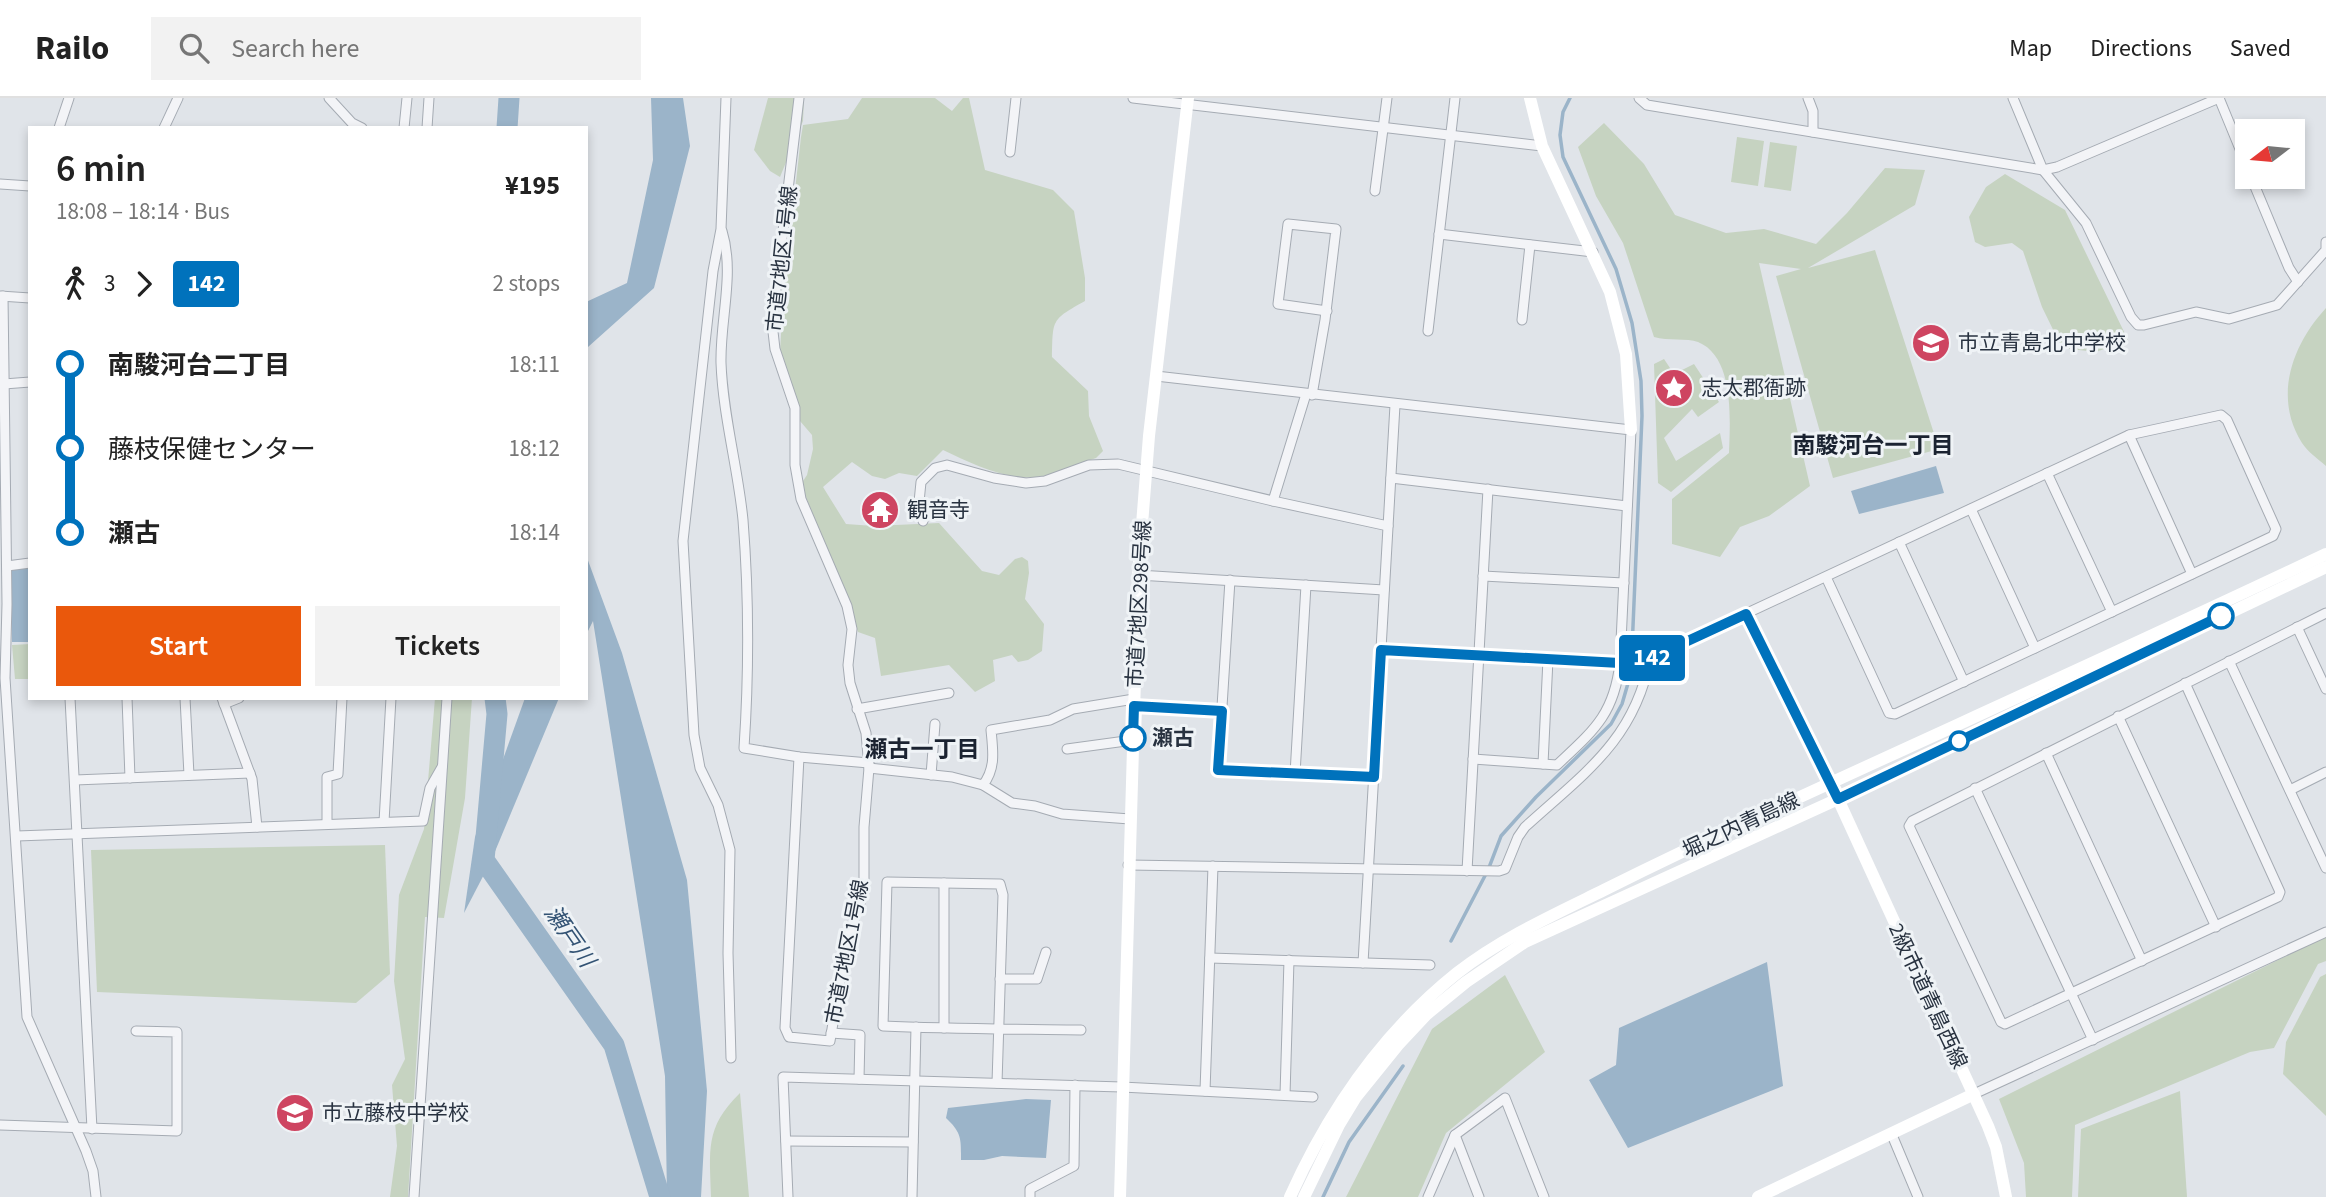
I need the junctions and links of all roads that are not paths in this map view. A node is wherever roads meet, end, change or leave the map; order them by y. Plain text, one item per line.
1 (69, 98) edge
2 (178, 98) edge
3 (329, 98) edge
4 (407, 98) edge
5 (429, 98) edge
6 (726, 98) edge
7 (799, 98) edge
8 (1016, 98) edge
9 (1133, 98) edge
10 (1387, 98) edge
11 (1455, 98) edge
12 (1530, 98) edge
13 (1639, 98) edge
14 (1808, 98) edge
15 (2013, 98) edge
16 (2219, 98) edge
17 (1188, 101) edge
18 (60, 126) edge
19 (164, 126) edge
20 (358, 126) edge
21 (404, 126) edge
22 (427, 126) edge
23 (1383, 128) junction
24 (1812, 132) junction
25 (1451, 136) junction
26 (2235, 137) edge
27 (1542, 146) junction
28 (1010, 152) dead end
29 (2043, 170) junction
30 (0, 184) edge
31 (28, 186) edge
32 (2257, 189) edge
33 (1375, 191) dead end
34 (721, 229) junction
35 (1439, 234) junction
36 (2326, 242) edge
37 (1530, 246) junction
38 (1593, 252) junction
39 (2298, 282) junction
40 (2, 296) edge
41 (28, 298) edge
42 (1326, 311) junction
43 (1522, 320) dead end
44 (1428, 331) dead end
45 (1156, 376) junction
46 (28, 382) edge
47 (4, 384) junction
48 (1309, 394) junction
49 (1395, 405) junction
50 (1630, 430) junction
51 (2129, 435) junction
52 (1146, 472) junction
53 (2047, 473) junction
54 (1391, 478) junction
55 (1488, 489) junction
56 (1273, 501) junction
57 (1627, 506) junction
58 (1971, 509) junction
59 (923, 521) dead end
60 (1388, 526) junction
61 (1899, 542) junction
62 (2326, 554) edge
63 (28, 564) edge
64 (7, 566) junction
65 (2326, 567) edge
66 (2192, 574) junction
67 (1138, 575) junction
68 (1483, 576) junction
69 (1826, 577) junction
70 (1230, 580) junction
71 (1624, 583) junction
72 (1306, 585) junction
73 (1384, 590) junction
74 (2112, 612) junction
75 (2326, 612) edge
76 (1746, 614) junction
77 (2297, 627) junction
78 (2035, 648) junction
79 (1381, 650) junction
80 (1479, 655) junction
81 (1548, 659) junction
82 (1650, 659) junction
83 (2230, 661) junction
84 (1621, 663) junction
85 (3, 679) edge
86 (1964, 682) junction
87 (2185, 683) junction
88 (2326, 689) edge
89 (949, 693) dead end
90 (70, 700) edge
91 (127, 700) edge
92 (185, 700) edge
93 (342, 700) edge
94 (391, 700) edge
95 (447, 700) edge
96 (223, 701) edge
97 (1134, 703) junction
98 (857, 709) junction
99 (1222, 711) junction
100 (2118, 716) junction
101 (935, 724) dead end
102 (1133, 740) junction
103 (1067, 749) dead end
104 (2046, 753) junction
105 (799, 757) junction
106 (1473, 759) junction
107 (1543, 764) junction
108 (443, 765) junction
109 (869, 765) junction
110 (2326, 772) edge
111 (250, 773) junction
112 (1294, 774) junction
113 (188, 775) junction
114 (931, 775) junction
115 (1374, 777) junction
116 (130, 778) junction
117 (75, 780) junction
118 (1830, 783) junction
119 (983, 785) junction
120 (1975, 788) junction
121 (2290, 790) junction
122 (1838, 799) junction
123 (1130, 819) junction
124 (384, 822) junction
125 (327, 824) junction
126 (257, 827) junction
127 (78, 832) junction
128 (17, 836) junction
129 (1128, 865) junction
130 (1213, 866) junction
131 (2326, 868) edge
132 (1368, 869) junction
133 (1467, 870) junction
134 (944, 883) junction
135 (2216, 927) junction
136 (2326, 932) edge
137 (1046, 952) dead end
138 (1210, 958) junction
139 (1289, 960) junction
140 (2142, 961) junction
141 (1363, 962) junction
142 (1430, 965) dead end
143 (1000, 979) junction
144 (2072, 994) junction
145 (916, 1027) junction
146 (944, 1028) junction
147 (998, 1029) junction
148 (1081, 1030) dead end
149 (136, 1031) dead end
150 (831, 1033) junction
151 (2093, 1040) junction
152 (731, 1058) dead end
153 (859, 1079) junction
154 (914, 1080) junction
155 (997, 1083) junction
156 (1074, 1085) junction
157 (1122, 1087) junction
158 (1205, 1091) junction
159 (1974, 1094) junction
160 (1285, 1095) junction
161 (1314, 1097) dead end
162 (0, 1125) edge
163 (76, 1128) junction
164 (92, 1129) junction
165 (1455, 1135) junction
166 (1892, 1135) junction
167 (786, 1141) junction
168 (913, 1142) junction
169 (96, 1197) edge
170 (414, 1197) edge
171 (788, 1197) edge
172 (912, 1197) edge
173 (1030, 1197) edge
174 (1120, 1197) edge
175 (1290, 1197) edge
176 (1304, 1197) edge
177 (1428, 1197) edge
178 (1479, 1197) edge
179 (1544, 1197) edge
180 (1758, 1197) edge
181 (1918, 1197) edge
182 (2007, 1197) edge

1 - 18 street
2 - 19 street
3 - 20 street
4 - 21 street
5 - 22 street
6 - 34 street
7 - 98 street, 市道7地区1号線
8 - 28 street
9 - 17 street
10 - 23 street
11 - 25 street
12 - 27 main road
13 - 24 street
14 - 24 street
15 - 29 street
16 - 26 street
16 - 29 street
17 - 23 street
17 - 45 main road, 市道7地区298号線
23 - 25 street
23 - 33 street
24 - 29 street
25 - 27 street
25 - 35 street
27 - 38 main road
29 - 39 street
30 - 31 street
32 - 39 street
34 - 105 street
34 - 152 street
35 - 37 street
35 - 44 street
36 - 39 street
37 - 38 street
37 - 43 street
38 - 50 main road
40 - 41 street
40 - 47 street
42 - 42 street
42 - 48 street
45 - 48 street
45 - 52 main road, 市道7地区298号線
46 - 47 street
47 - 64 street
48 - 49 street
48 - 56 street
49 - 50 street
49 - 54 street
50 - 57 street
51 - 53 street
51 - 66 street
51 - 66 street
52 - 56 street
52 - 59 street
52 - 67 main road, 市道7地区298号線
53 - 58 street
53 - 74 street
54 - 55 street
54 - 60 street
55 - 57 street
55 - 68 street
56 - 60 street
57 - 71 street
58 - 61 street
58 - 78 street
60 - 73 street
61 - 69 street
61 - 86 street
62 - 118 main road, 堀之内青島線
63 - 64 street
64 - 85 street
65 - 122 main road, 堀之内青島線
66 - 74 street
67 - 70 street
67 - 97 main road, 市道7地区298号線
68 - 71 street
68 - 80 street
69 - 76 street
69 - 86 street
70 - 72 street
70 - 99 street
71 - 84 street
72 - 73 street
72 - 112 street
73 - 79 street
74 - 78 street
75 - 77 street
76 - 82 street
76 - 118 street
77 - 83 street
77 - 88 street
78 - 86 street
79 - 80 street
79 - 115 street
80 - 81 street
80 - 106 street
81 - 84 street
81 - 107 street
82 - 84 street
82 - 133 street
83 - 87 street
83 - 121 street
84 - 107 street
85 - 128 street
87 - 100 street
87 - 135 street
89 - 98 street
90 - 117 street
91 - 116 street
92 - 113 street
93 - 125 street
94 - 124 street
95 - 108 street
96 - 111 street
97 - 99 street
97 - 102 main road, 市道7地区298号線
97 - 119 street
98 - 109 street, 市道7地区1号線
99 - 112 street
100 - 104 street
100 - 135 street
101 - 114 street
102 - 103 street
102 - 123 main road, 市道7地区298号線
104 - 120 street
104 - 140 street
105 - 109 street
105 - 150 street, 市道7地区1号線
106 - 107 street
106 - 133 street
108 - 124 street
108 - 170 street
109 - 114 street
109 - 150 street, 市道7地区1号線
110 - 121 street
111 - 113 street
111 - 126 street
112 - 115 street
113 - 116 street
114 - 119 street
115 - 132 street
116 - 117 street
117 - 127 street
118 - 122 street
118 - 175 main road, 堀之内青島線
119 - 123 street
120 - 144 street
120 - 144 street
121 - 131 street
122 - 159 main road, 2級市道青島西線
122 - 176 main road, 堀之内青島線
123 - 129 main road, 市道7地区298号線
124 - 125 street
125 - 126 street
126 - 127 street
127 - 128 street
127 - 164 street
128 - 163 street
129 - 130 street
129 - 157 main road, 市道7地区298号線
130 - 132 street
130 - 138 street
132 - 133 street
132 - 141 street
134 - 143 street
134 - 145 street
134 - 146 street
135 - 140 street
136 - 151 street
137 - 143 street
138 - 139 street
138 - 158 street
139 - 141 street
139 - 160 street
140 - 144 street
141 - 142 street
143 - 147 street
144 - 151 street
145 - 146 street
145 - 154 street
146 - 147 street
147 - 148 street
147 - 155 street
149 - 164 street
150 - 153 street
151 - 159 street
153 - 154 street
153 - 167 street
154 - 155 street
154 - 168 street
155 - 156 street
156 - 157 street
156 - 173 street
157 - 158 street
157 - 174 main road, 市道7地区298号線
158 - 160 street
159 - 166 main road
159 - 182 main road, 2級市道青島西線
160 - 161 street
162 - 163 street
163 - 164 street
163 - 169 street
165 - 177 street
165 - 178 street
165 - 179 street
166 - 180 main road
166 - 181 street
167 - 168 street
167 - 171 street
168 - 172 street

